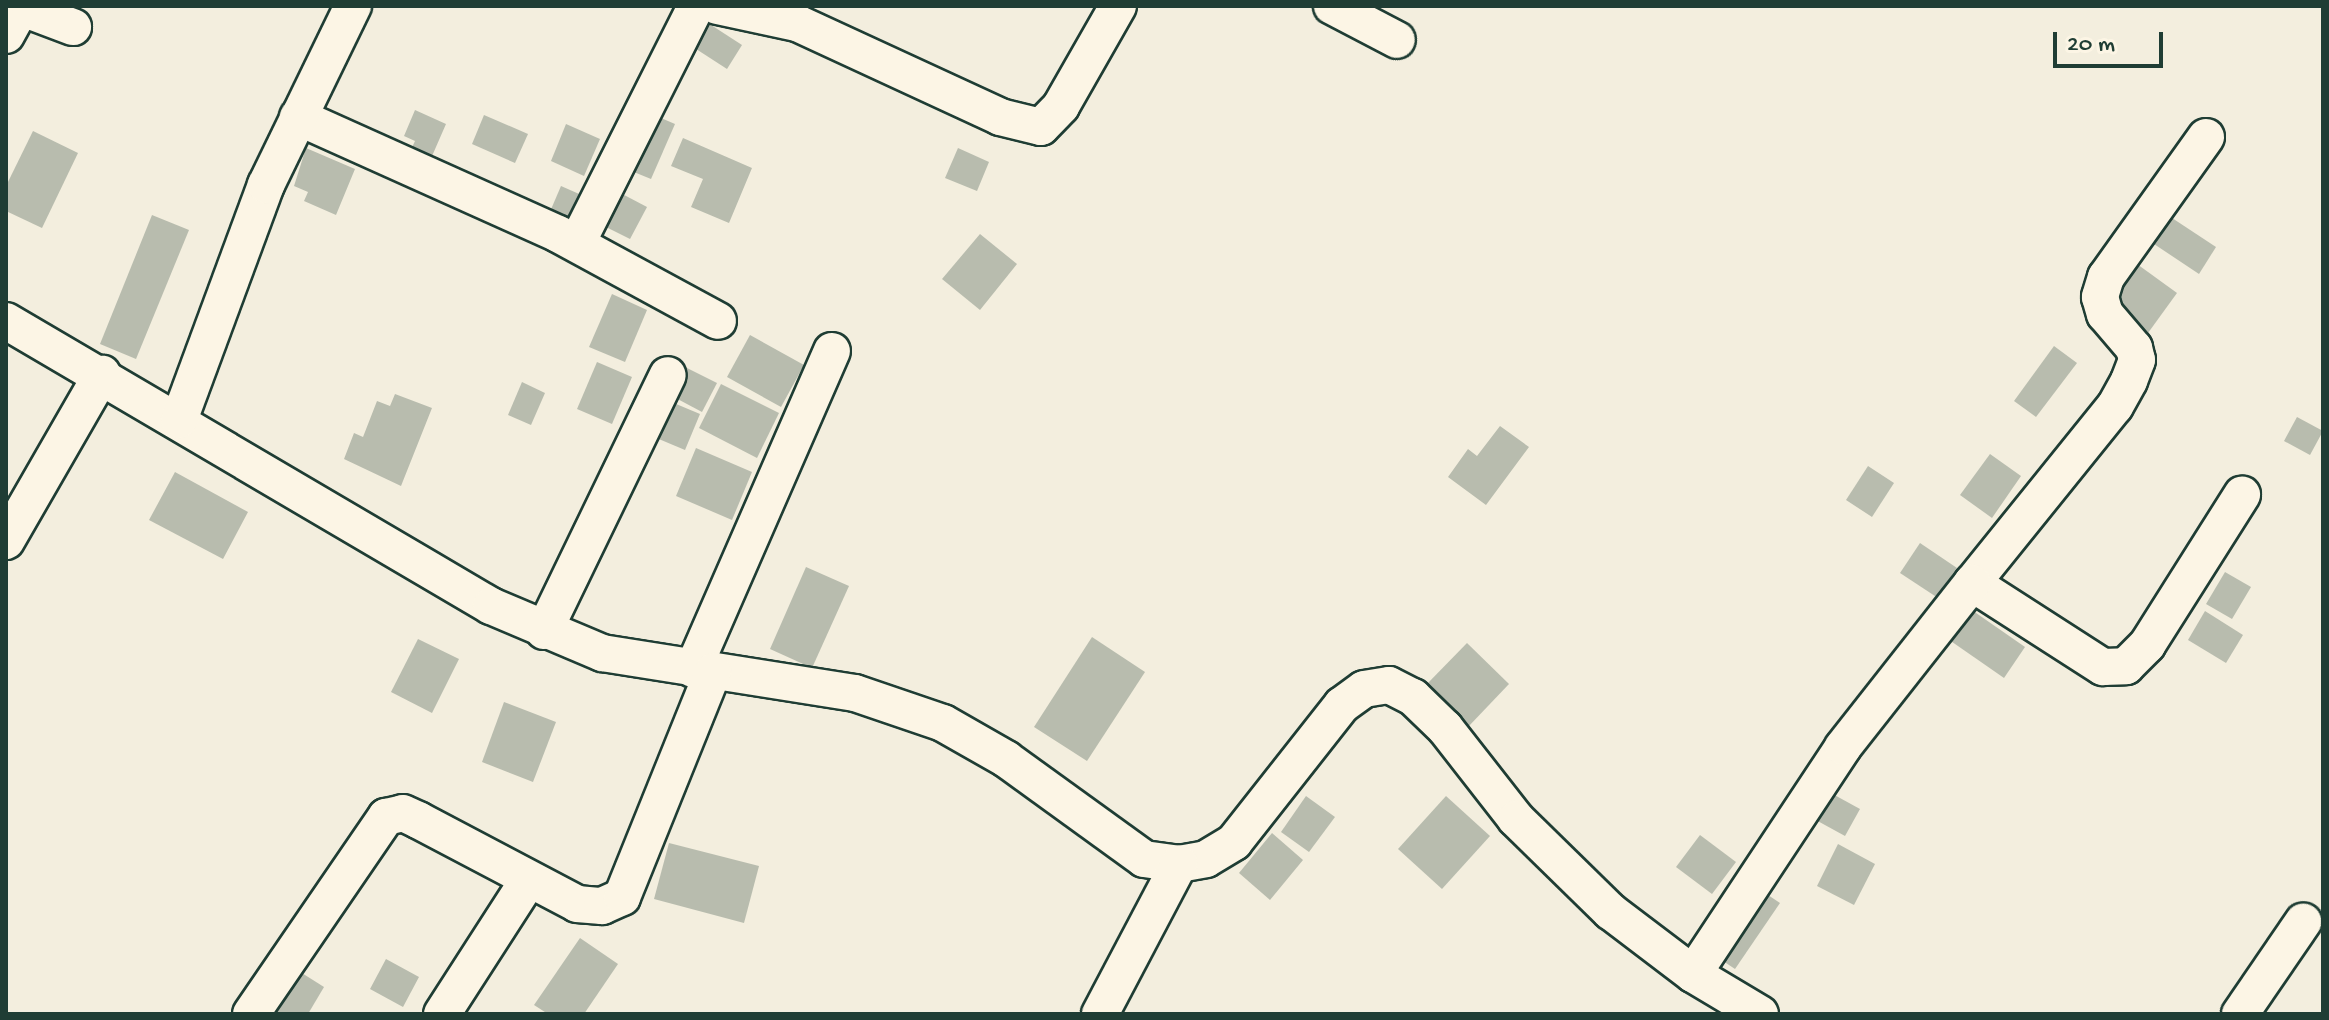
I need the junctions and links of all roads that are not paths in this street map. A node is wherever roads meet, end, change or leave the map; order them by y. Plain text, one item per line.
1 (353, 6) edge
2 (696, 6) edge
3 (717, 6) edge
4 (1118, 6) edge
5 (1332, 6) edge
6 (73, 27) dead end
7 (6, 35) edge
8 (1397, 40) dead end
9 (298, 117) junction
10 (2206, 137) dead end
11 (577, 243) junction
12 (6, 321) edge
13 (718, 321) dead end
14 (832, 351) dead end
15 (102, 374) junction
16 (668, 375) dead end
17 (179, 420) junction
18 (2242, 495) dead end
19 (6, 541) edge
20 (1972, 583) junction
21 (544, 631) junction
22 (703, 670) junction
23 (1179, 864) junction
24 (527, 882) junction
25 (2303, 922) dead end
26 (1693, 974) junction
27 (251, 1014) edge
28 (442, 1014) edge
29 (1100, 1014) edge
30 (1760, 1014) edge
31 (2240, 1014) edge

1 - 9 street
2 - 11 street
3 - 4 street
5 - 8 street
6 - 7 street
9 - 11 street
9 - 17 street
10 - 20 street
11 - 13 street
12 - 15 street
14 - 22 street
15 - 17 street
15 - 19 street
16 - 21 street
17 - 21 street
18 - 20 street
20 - 26 street
21 - 22 street
22 - 23 street
22 - 24 street
23 - 26 street
23 - 29 street
24 - 27 street
24 - 28 street
25 - 31 street
26 - 30 street

